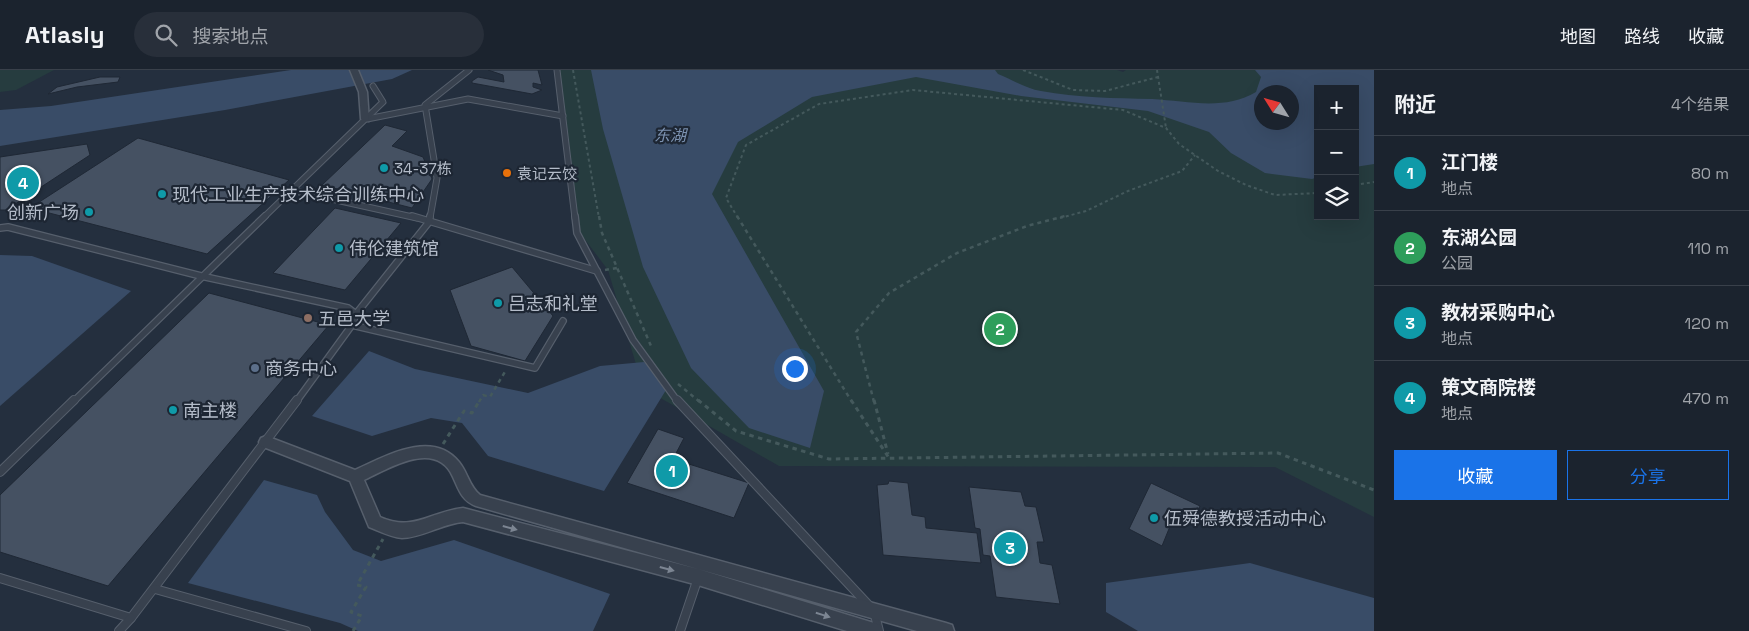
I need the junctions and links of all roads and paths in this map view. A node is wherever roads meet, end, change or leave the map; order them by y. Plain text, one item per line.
1 (354, 70) edge
2 (469, 70) edge
3 (557, 70) edge
4 (573, 70) edge
5 (1023, 70) edge
6 (1157, 70) edge
7 (1158, 77) junction
8 (373, 86) dead end
9 (425, 106) junction
10 (563, 116) junction
11 (366, 119) junction
12 (1166, 128) junction
13 (1195, 155) junction
14 (1374, 182) edge
15 (1359, 184) edge
16 (290, 190) junction
17 (1314, 194) edge
18 (429, 222) junction
19 (0, 228) edge
20 (596, 271) junction
21 (201, 276) junction
22 (356, 314) junction
23 (563, 321) dead end
24 (352, 325) junction
25 (654, 353) dead end
26 (511, 362) junction
27 (676, 382) dead end
28 (266, 442) junction
29 (437, 454) junction
30 (889, 458) junction
31 (0, 472) edge
32 (356, 477) junction
33 (1374, 490) edge
34 (389, 530) junction
35 (698, 577) junction
36 (0, 578) edge
37 (155, 589) junction
38 (874, 611) junction
39 (131, 618) junction
40 (119, 631) edge
41 (306, 631) edge
42 (353, 631) edge
43 (680, 631) edge
44 (874, 631) edge
45 (879, 631) edge
46 (946, 631) edge

1 - 11 street
2 - 9 lane
3 - 10 lane
4 - 25 path
5 - 7 path
6 - 7 path
7 - 12 path
8 - 11 lane
9 - 10 lane
9 - 11 lane
9 - 18 lane
10 - 20 lane
11 - 16 lane
12 - 13 path
12 - 30 path
13 - 17 path
13 - 30 path
14 - 15 path
16 - 18 lane
16 - 21 lane
18 - 20 lane
18 - 22 lane
19 - 21 lane
20 - 38 lane
21 - 22 lane
21 - 31 lane
22 - 24 lane
23 - 26 lane
24 - 26 lane
24 - 28 lane
26 - 29 path
27 - 30 path
28 - 32 street
28 - 37 lane
29 - 32 street
29 - 38 street
30 - 33 path
32 - 34 street
34 -> 35 street
34 - 42 path
35 - 43 lane
35 -> 44 street
36 - 39 lane
37 - 39 lane
37 - 41 lane
38 - 45 lane
38 - 46 street
39 - 40 lane

